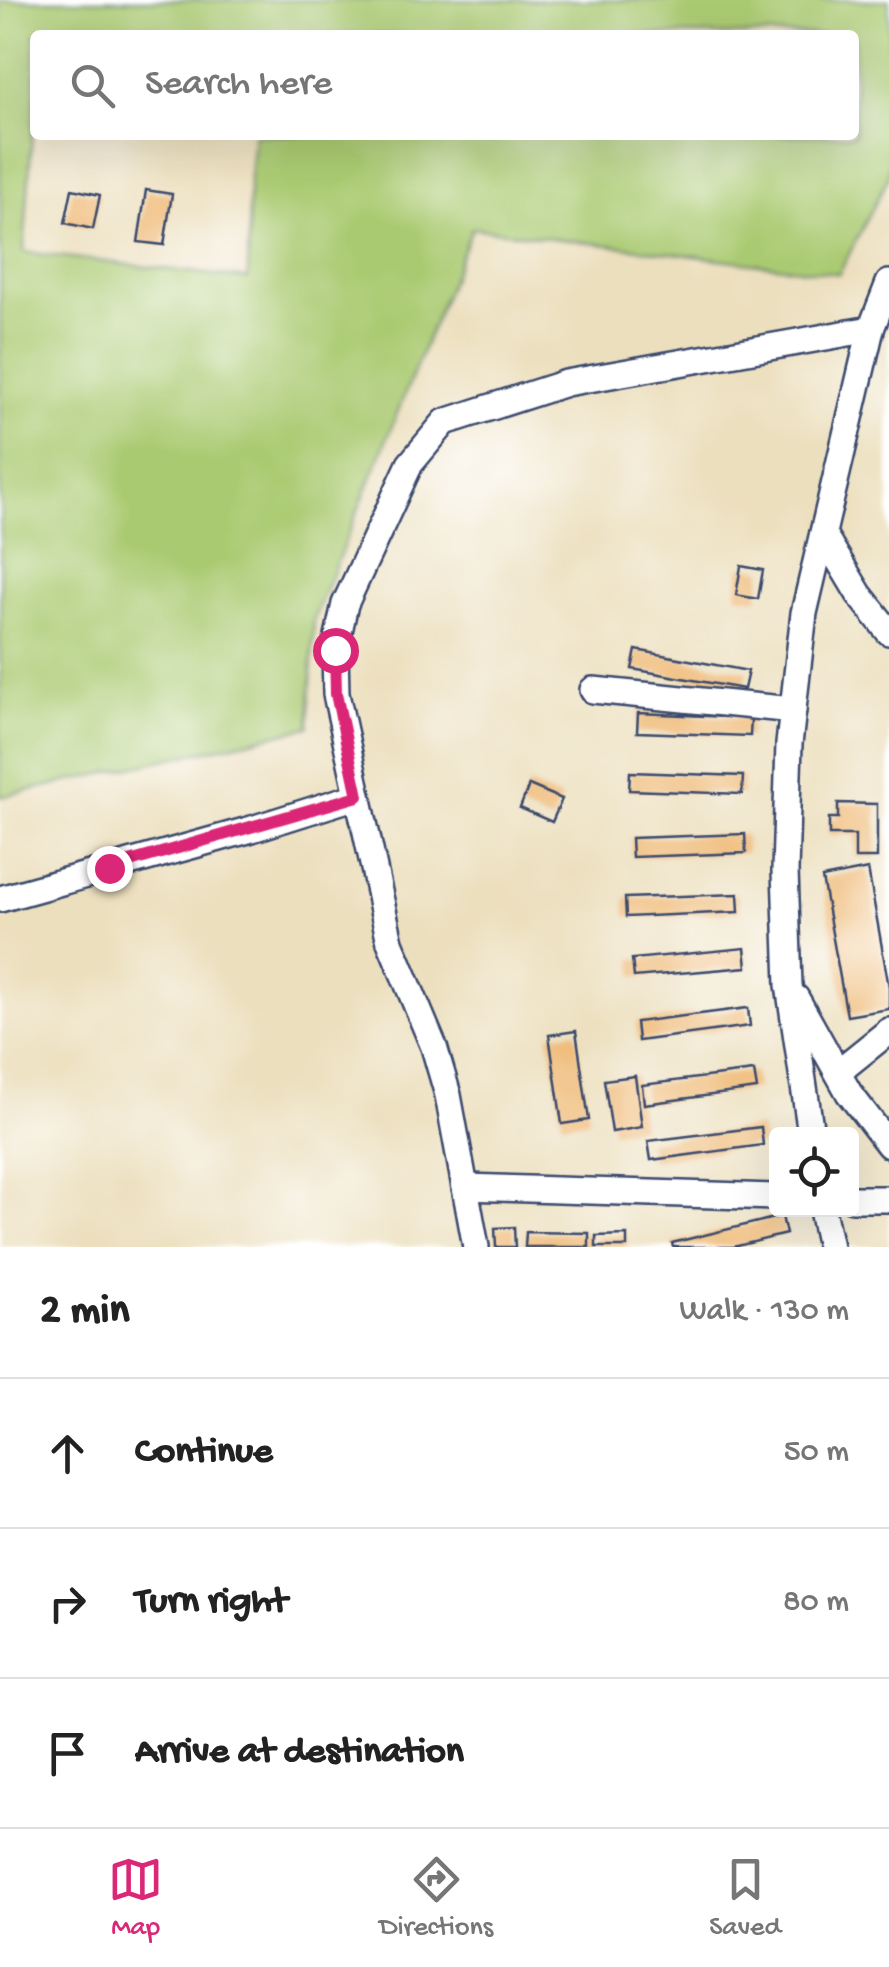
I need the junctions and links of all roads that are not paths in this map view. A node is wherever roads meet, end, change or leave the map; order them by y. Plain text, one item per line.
1 (889, 283) edge
2 (871, 329) junction
3 (822, 534) junction
4 (889, 632) edge
5 (593, 690) dead end
6 (793, 710) junction
7 (358, 796) junction
8 (0, 899) edge
9 (788, 985) junction
10 (889, 1031) edge
11 (838, 1072) junction
12 (809, 1127) edge
13 (889, 1146) edge
14 (465, 1187) junction
15 (769, 1197) edge
16 (859, 1199) edge
17 (889, 1200) edge
18 (824, 1217) edge
19 (476, 1247) edge
20 (830, 1247) edge

1 - 2 street
2 - 3 street
2 - 7 street
3 - 4 street
3 - 6 street
5 - 6 street
6 - 9 street
7 - 8 street
7 - 14 street
9 - 11 street
9 - 12 street
10 - 11 street
11 - 13 street
14 - 15 street
14 - 19 street
16 - 17 street
18 - 20 street

